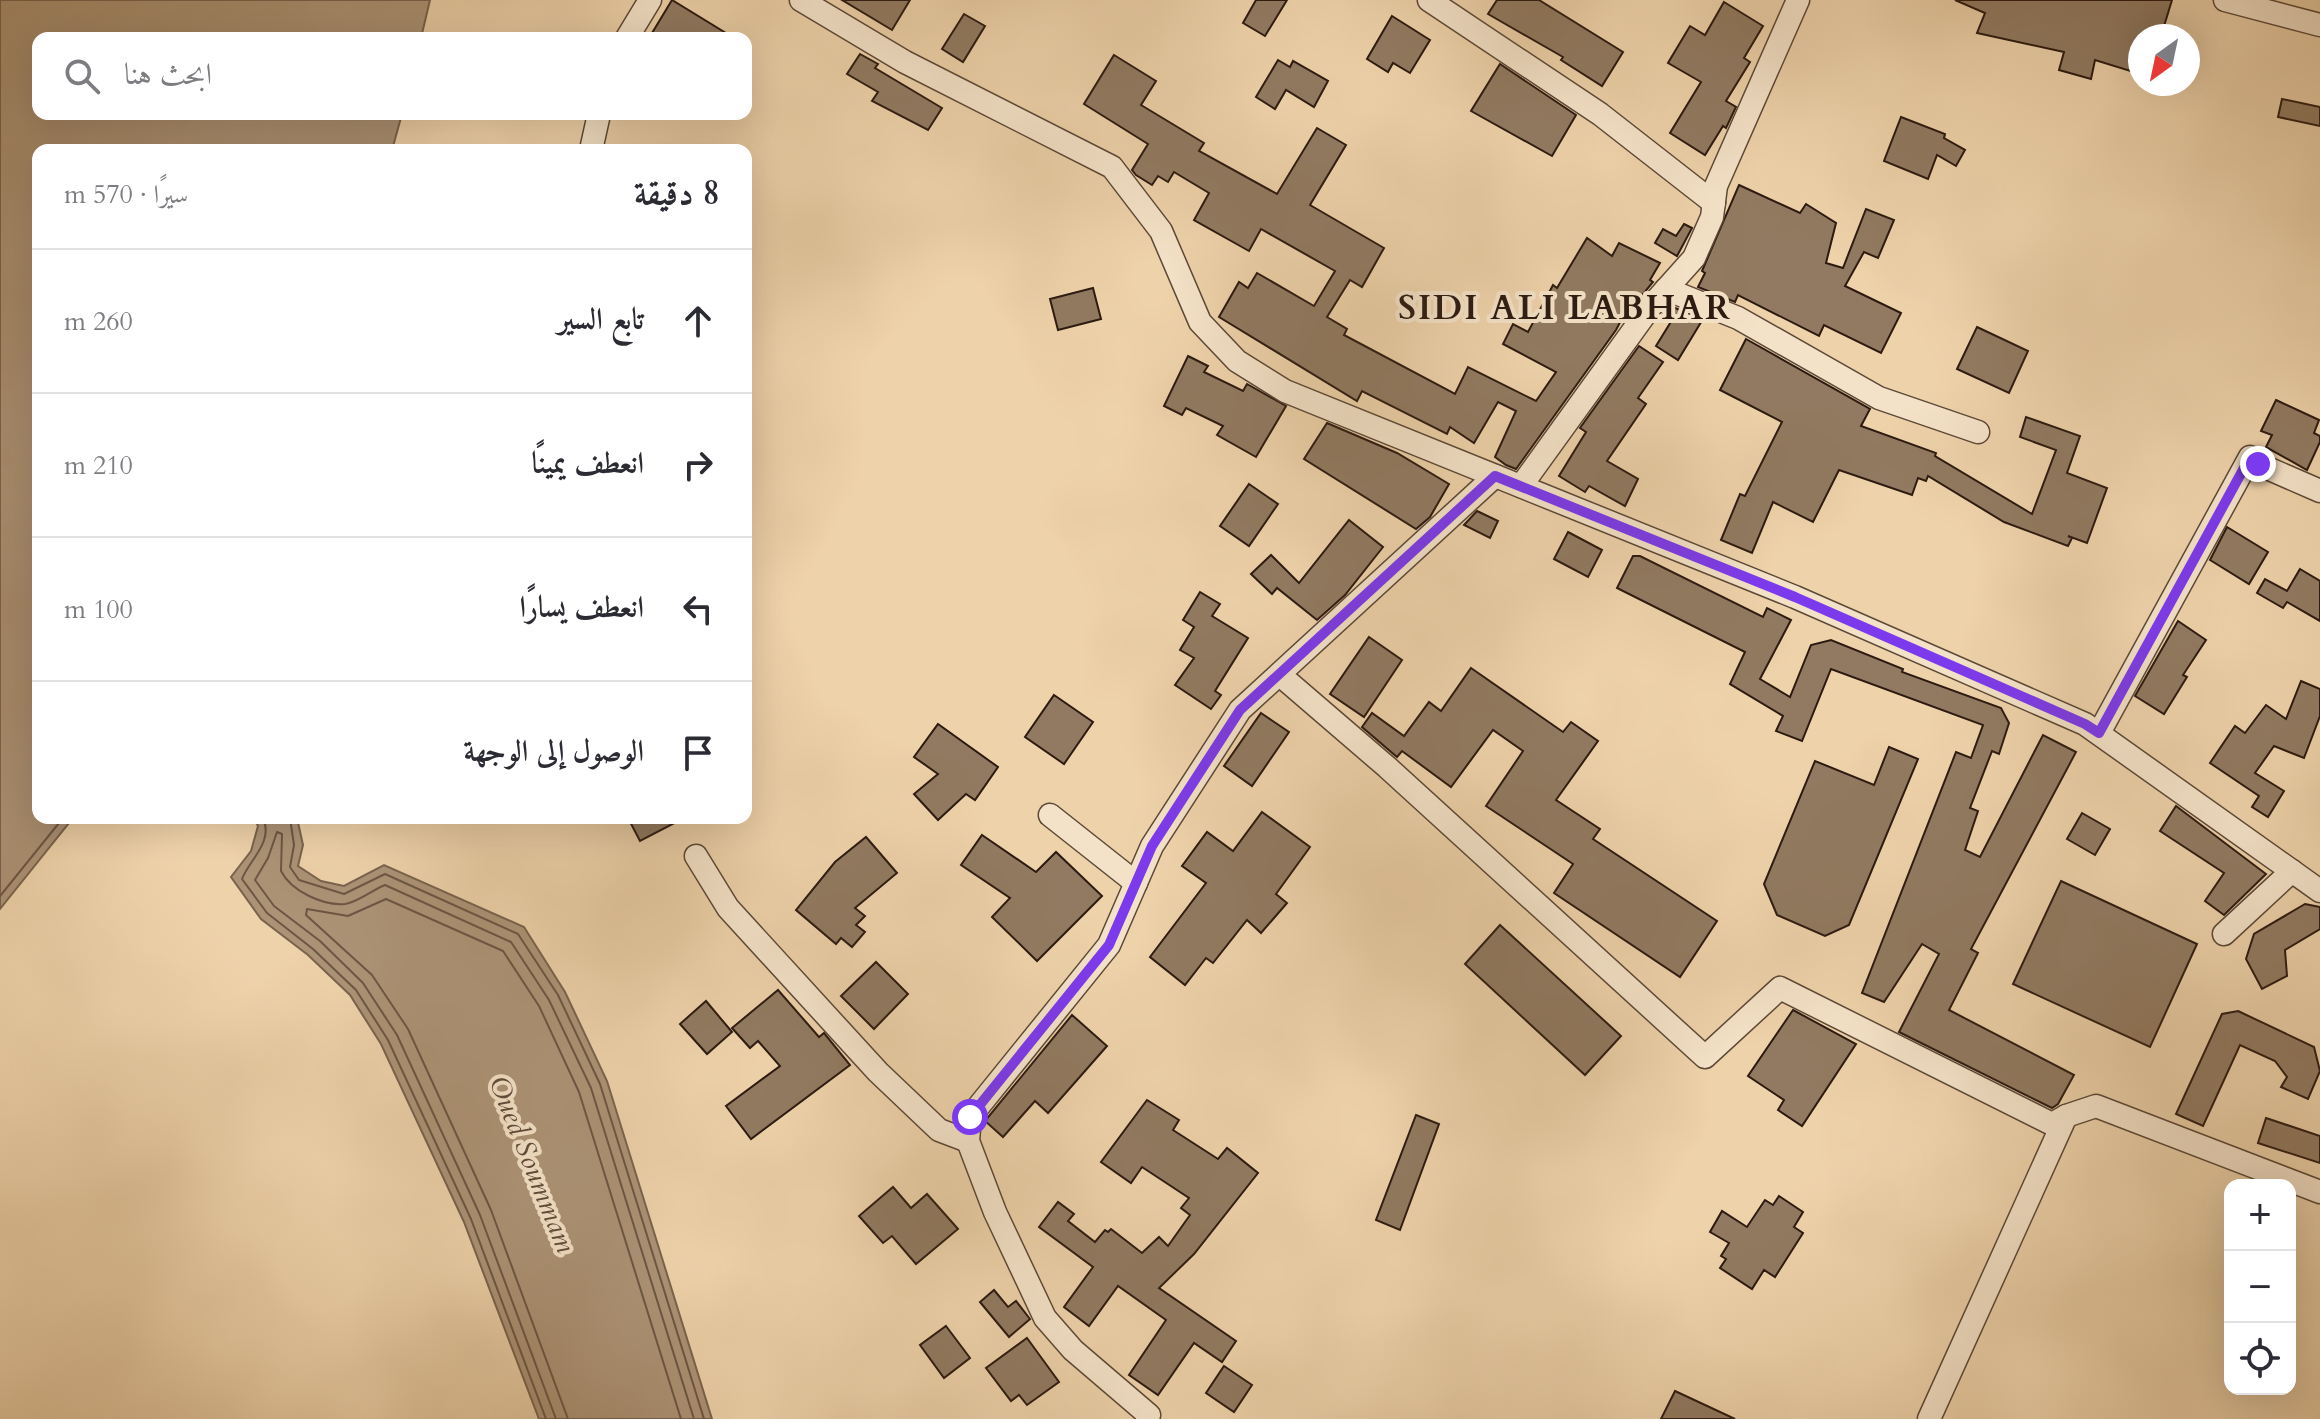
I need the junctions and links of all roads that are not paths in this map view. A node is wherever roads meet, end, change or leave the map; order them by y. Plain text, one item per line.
1 (650, 0) edge
2 (801, 0) edge
3 (1429, 0) edge
4 (1798, 0) edge
5 (2225, 0) edge
6 (2320, 25) edge
7 (631, 32) edge
8 (598, 120) edge
9 (592, 144) edge
10 (1710, 194) junction
11 (1666, 289) junction
12 (1978, 432) dead end
13 (1495, 476) junction
14 (1521, 486) junction
15 (2320, 491) edge
16 (1280, 675) junction
17 (2099, 733) junction
18 (1050, 815) dead end
19 (696, 856) dead end
20 (2292, 871) junction
21 (1136, 883) junction
22 (2320, 891) edge
23 (2224, 934) dead end
24 (2066, 1116) junction
25 (970, 1117) junction
26 (939, 1130) junction
27 (968, 1141) junction
28 (2320, 1192) edge
29 (1152, 1418) edge
30 (1929, 1419) edge

1 - 7 street
2 - 13 street
3 - 10 street
4 - 10 street
5 - 6 street
8 - 9 street
10 - 11 street
11 - 12 street
11 - 14 street
13 - 14 street
13 - 16 street
14 - 17 street
15 - 17 street
16 - 21 street
16 - 24 street
17 - 20 street
18 - 21 street
19 - 26 street
20 - 22 street
20 - 23 street
21 - 25 street
24 - 28 street
24 - 30 street
25 - 26 street
25 - 27 street
26 - 27 street
27 - 29 street

